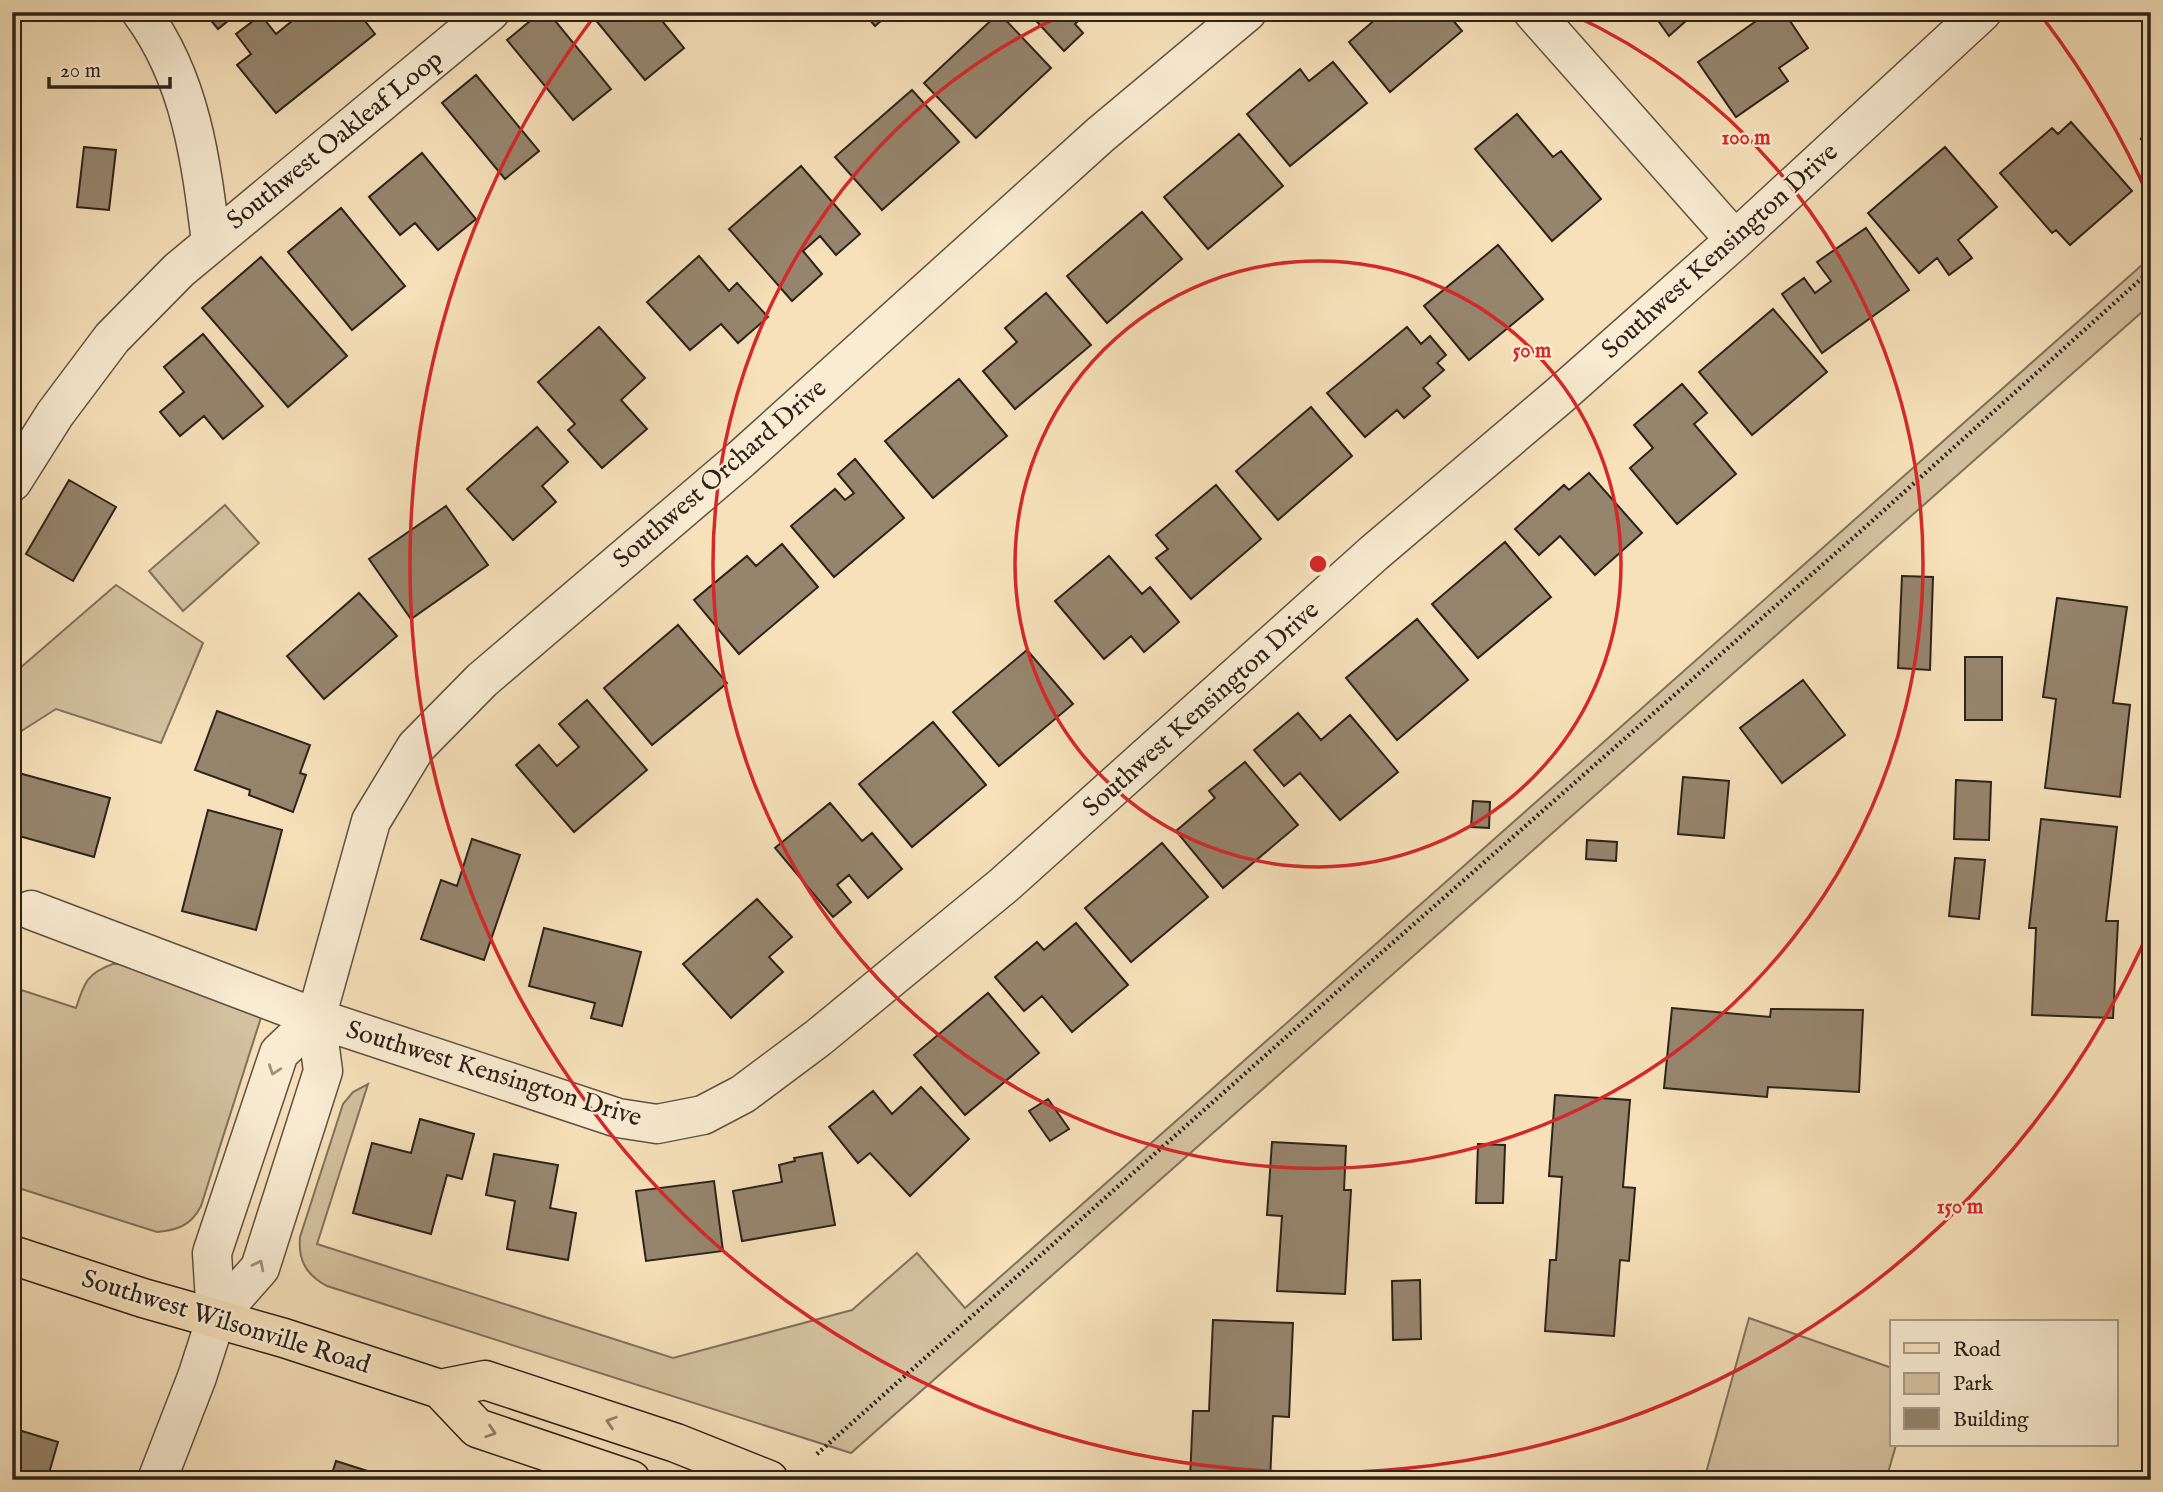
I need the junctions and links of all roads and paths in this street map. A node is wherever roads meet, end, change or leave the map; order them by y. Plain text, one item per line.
1 (21, 12) edge
2 (141, 12) edge
3 (490, 12) edge
4 (1247, 12) edge
5 (1533, 12) edge
6 (1982, 12) edge
7 (12, 67) edge
8 (1735, 240) junction
9 (211, 242) junction
10 (2151, 270) edge
11 (12, 482) edge
12 (31, 910) dead end
13 (316, 1018) junction
14 (12, 1255) edge
15 (216, 1318) junction
16 (440, 1389) junction
17 (817, 1454) dead end
18 (158, 1480) edge
19 (631, 1480) edge
20 (769, 1480) edge

1 - 7 path
2 - 9 street, Southwest Oakleaf Loop
3 - 9 street, Southwest Oakleaf Loop
4 - 13 street, Southwest Orchard Drive
5 - 8 street
6 - 8 street, Southwest Kensington Drive
8 - 13 street, Southwest Kensington Drive
9 - 11 street, Southwest Oakleaf Loop
10 - 17 path
12 - 13 street, Southwest Kensington Drive
13 - 15 street
14 - 15 main road, Southwest Wilsonville Road
15 - 16 main road, Southwest Wilsonville Road
15 - 18 street
16 -> 19 main road, Southwest Wilsonville Road
20 -> 16 main road, Southwest Wilsonville Road

